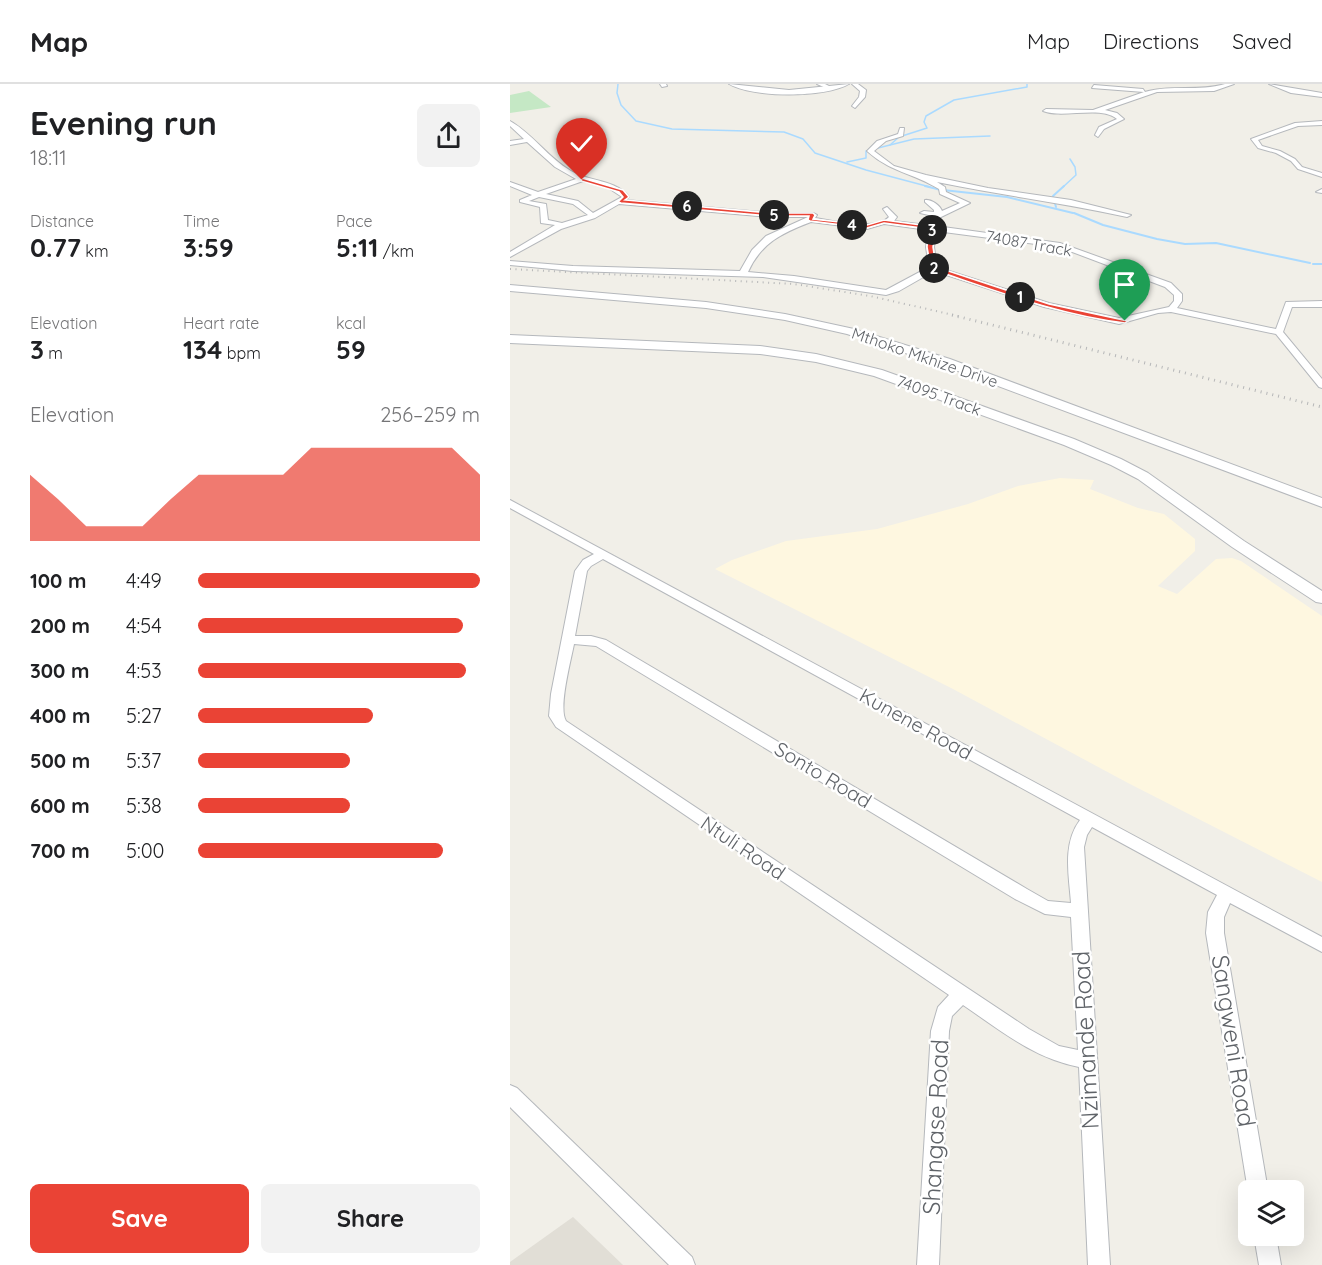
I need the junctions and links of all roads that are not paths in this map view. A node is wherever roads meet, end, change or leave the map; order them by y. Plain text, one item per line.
1 (733, 84) edge
2 (820, 84) edge
3 (845, 84) edge
4 (855, 84) edge
5 (1184, 84) edge
6 (1231, 84) edge
7 (1272, 84) edge
8 (1094, 87) dead end
9 (830, 88) junction
10 (1195, 90) junction
11 (1151, 91) junction
12 (1322, 95) edge
13 (855, 106) dead end
14 (1046, 111) dead end
15 (1100, 111) junction
16 (510, 123) edge
17 (1322, 123) edge
18 (902, 129) dead end
19 (514, 130) edge
20 (1098, 135) dead end
21 (528, 140) junction
22 (510, 142) edge
23 (1322, 175) edge
24 (925, 177) junction
25 (582, 180) junction
26 (510, 184) edge
27 (539, 194) junction
28 (927, 201) dead end
29 (621, 202) junction
30 (887, 209) dead end
31 (924, 213) dead end
32 (1127, 214) dead end
33 (938, 215) junction
34 (592, 216) junction
35 (810, 220) junction
36 (889, 222) junction
37 (993, 224) dead end
38 (558, 227) junction
39 (934, 228) junction
40 (987, 235) junction
41 (510, 255) edge
42 (510, 263) edge
43 (933, 268) junction
44 (743, 274) junction
45 (510, 288) edge
46 (1322, 304) edge
47 (1172, 309) junction
48 (1279, 332) junction
49 (510, 339) edge
50 (1322, 385) edge
51 (1322, 502) edge
52 (513, 509) edge
53 (602, 554) junction
54 (1322, 597) edge
55 (568, 640) junction
56 (1090, 819) junction
57 (1227, 894) junction
58 (1078, 912) junction
59 (1322, 945) edge
60 (960, 994) junction
61 (1086, 1060) junction
62 (510, 1094) edge
63 (1256, 1180) edge
64 (1267, 1246) edge
65 (684, 1265) edge
66 (928, 1265) edge
67 (1100, 1265) edge
68 (1270, 1265) edge

1 - 9 street
2 - 9 street
3 - 9 street
4 - 13 street
5 - 10 street
6 - 10 street
7 - 12 street
8 - 11 street
10 - 11 street
11 - 15 street
14 - 15 street
15 - 20 street
16 - 19 street
17 - 23 street
18 - 24 street
19 - 21 street
21 - 22 street
21 - 25 street
24 - 32 street
24 - 33 street
25 - 27 street
25 - 29 street
26 - 27 street
27 - 34 street
27 - 38 street
28 - 33 street
29 - 34 street
29 - 35 street, 74087 Track
30 - 36 street
31 - 33 street
33 - 39 street
34 - 38 street
35 - 36 street, 74087 Track
35 - 44 street
36 - 39 street, 74087 Track
37 - 40 street
38 - 41 street
39 - 40 street, 74087 Track
39 - 43 street
40 - 47 street, 74087 Track
42 - 44 street
43 - 44 street
43 - 47 street
45 - 51 street, Mthoko Mkhize Drive
46 - 48 street
47 - 48 street
48 - 50 street
49 - 54 street, 74095 Track
52 - 53 street, Kunene Road
53 - 55 street, Ntuli Road
53 - 56 street, Kunene Road
55 - 58 street, Sonto Road
55 - 60 street, Ntuli Road
56 - 57 street, Kunene Road
56 - 58 street, Nzimande Road
57 - 59 street, Kunene Road
57 - 63 street, Sangweni Road
58 - 61 street, Nzimande Road
60 - 61 street, Ntuli Road
60 - 66 street, Shangase Road
61 - 67 street, Nzimande Road
62 - 65 street
64 - 68 street

